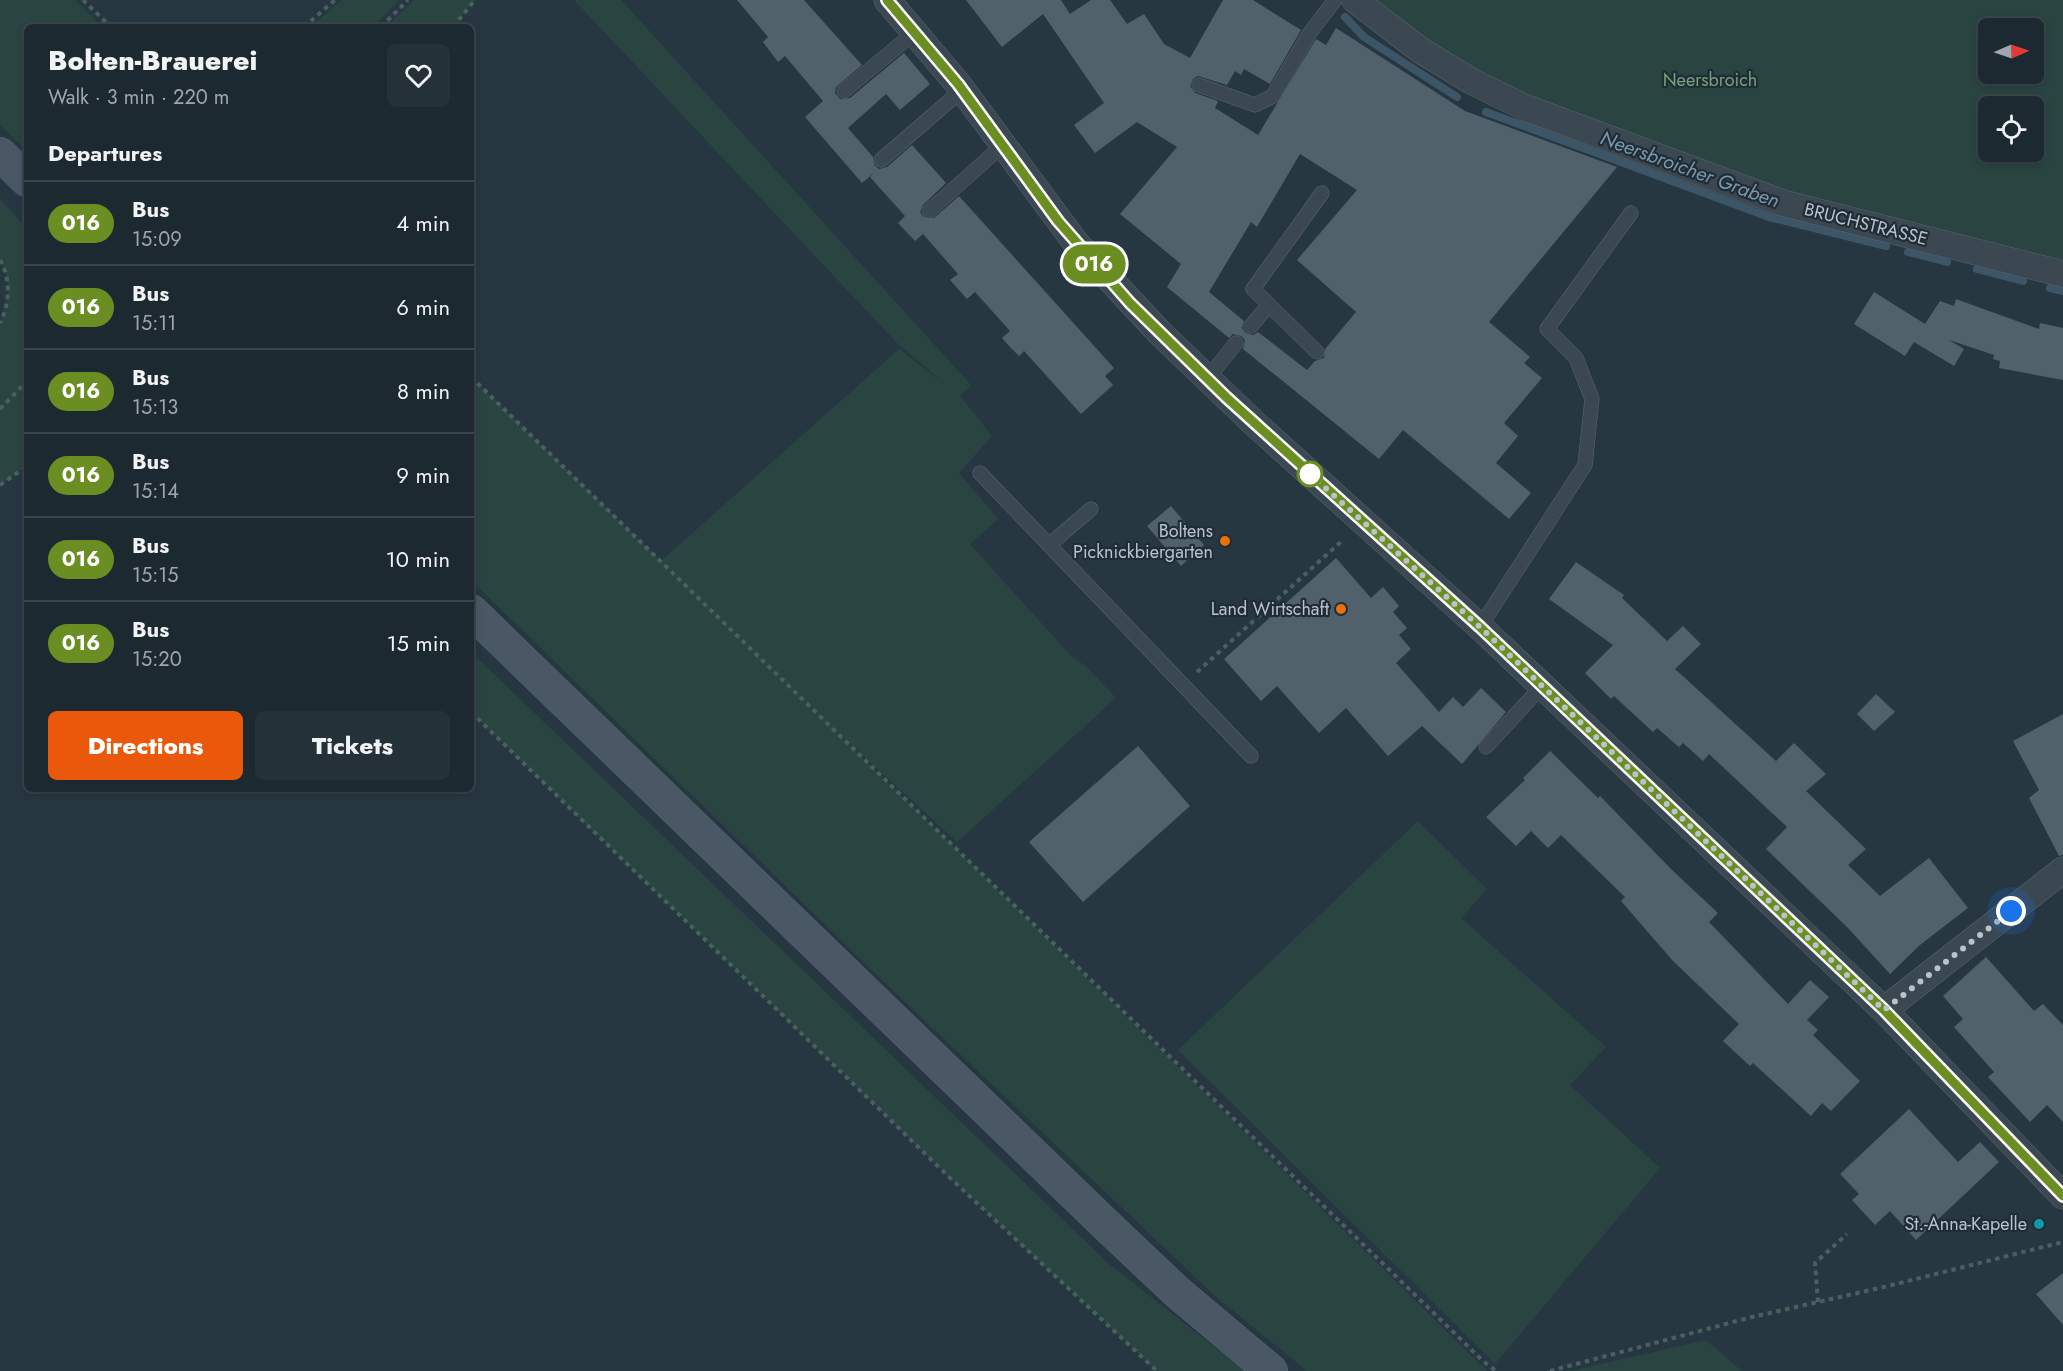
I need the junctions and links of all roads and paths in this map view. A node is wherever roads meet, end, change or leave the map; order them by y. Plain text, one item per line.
1 (83, 0) edge
2 (335, 0) edge
3 (408, 0) edge
4 (475, 0) edge
5 (887, 0) edge
6 (1354, 0) edge
7 (1331, 5) edge
8 (108, 24) edge
9 (307, 24) edge
10 (384, 24) edge
11 (455, 24) edge
12 (915, 32) junction
13 (1199, 85) dead end
14 (962, 90) junction
15 (844, 91) dead end
16 (1003, 145) junction
17 (0, 154) edge
18 (881, 160) dead end
19 (24, 177) edge
20 (1322, 193) dead end
21 (928, 211) dead end
22 (1631, 213) dead end
23 (0, 260) edge
24 (2063, 274) edge
25 (1269, 305) junction
26 (0, 323) edge
27 (1251, 326) dead end
28 (1236, 344) dead end
29 (1317, 352) dead end
30 (1207, 379) junction
31 (474, 380) edge
32 (24, 384) edge
33 (0, 409) edge
34 (24, 468) edge
35 (980, 473) dead end
36 (0, 485) edge
37 (1091, 509) dead end
38 (1364, 521) junction
39 (1050, 545) junction
40 (474, 614) edge
41 (1480, 627) junction
42 (1182, 685) junction
43 (1542, 686) junction
44 (474, 715) edge
45 (1486, 747) dead end
46 (1251, 756) dead end
47 (2063, 870) edge
48 (1884, 1010) junction
49 (2063, 1196) edge
50 (1847, 1234) dead end
51 (2063, 1242) edge
52 (1818, 1302) junction
53 (1157, 1371) edge
54 (1271, 1371) edge
55 (1496, 1371) edge
56 (1550, 1371) edge

1 - 8 path
2 - 9 path
3 - 10 path
4 - 11 path
5 - 12 street
6 - 24 street, BRUCHSTRASSE
7 - 13 lane
12 - 14 street
12 - 15 lane
14 - 16 street
14 - 18 lane
16 - 21 lane
16 - 30 street
17 - 19 main road
20 - 25 lane
22 - 41 lane
23 - 26 path
25 - 27 lane
25 - 29 lane
28 - 30 lane
30 - 38 street
31 - 55 path
32 - 33 path
34 - 36 path
35 - 39 lane
37 - 39 lane
38 - 41 street
38 - 42 path
39 - 42 lane
40 - 54 main road
41 - 43 street
42 - 46 lane
43 - 45 lane
43 - 48 street
44 - 53 path
47 - 48 street
48 - 49 street
50 - 52 path
51 - 52 path
52 - 56 path

